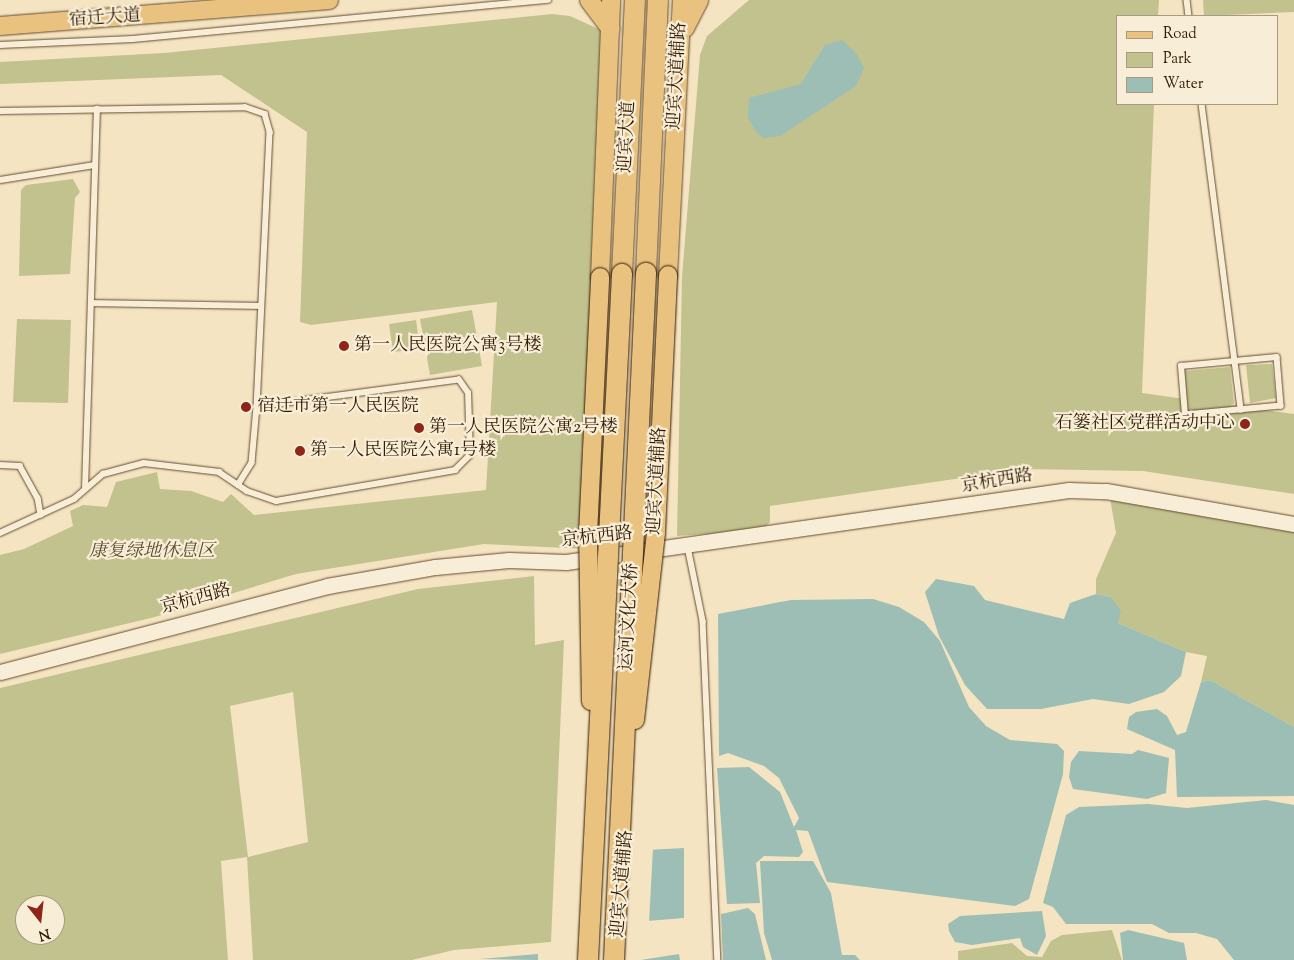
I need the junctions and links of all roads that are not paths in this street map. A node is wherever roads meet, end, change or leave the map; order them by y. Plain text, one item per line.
1 (329, 0) edge
2 (548, 0) edge
3 (588, 0) edge
4 (611, 0) edge
5 (635, 0) edge
6 (658, 0) edge
7 (682, 0) edge
8 (699, 0) edge
9 (1187, 0) edge
10 (1189, 15) edge
11 (0, 26) edge
12 (611, 29) junction
13 (0, 45) edge
14 (680, 45) junction
15 (1202, 105) edge
16 (97, 109) junction
17 (0, 111) edge
18 (95, 165) junction
19 (0, 180) edge
20 (646, 273) joint
21 (622, 274) joint
22 (91, 303) junction
23 (261, 306) junction
24 (1237, 361) junction
25 (257, 408) junction
26 (1242, 410) junction
27 (0, 465) edge
28 (238, 485) junction
29 (85, 489) junction
30 (41, 515) junction
31 (1294, 524) edge
32 (0, 533) edge
33 (688, 547) junction
34 (0, 672) edge
35 (584, 960) edge
36 (588, 960) edge
37 (615, 960) edge
38 (718, 960) edge

1 - 11 main road, 宿迁大道
2 - 13 lane
3 - 12 main road
4 - 12 main road, 迎宾大道辅路
5 - 21 highway, 迎宾大道
6 - 20 highway, 迎宾大道
7 - 14 main road, 迎宾大道辅路
8 - 14 main road
9 - 10 lane
12 - 35 main road, 迎宾大道辅路, bridge
14 - 37 main road, 迎宾大道辅路, bridge
15 - 24 lane
16 - 17 lane
16 - 18 lane
16 - 23 lane
18 - 19 lane
18 - 22 lane
20 - 37 highway, 运河文化大桥, bridge
21 - 36 highway, 运河文化大桥, bridge
22 - 23 lane
22 - 29 lane
23 - 25 lane
24 - 26 lane
24 - 26 lane
24 - 26 lane
25 - 28 lane
25 - 28 lane
27 - 30 lane
28 - 29 lane
29 - 30 lane
30 - 32 lane
31 - 33 main road, 京杭西路
33 - 34 main road, 京杭西路
33 - 38 lane

